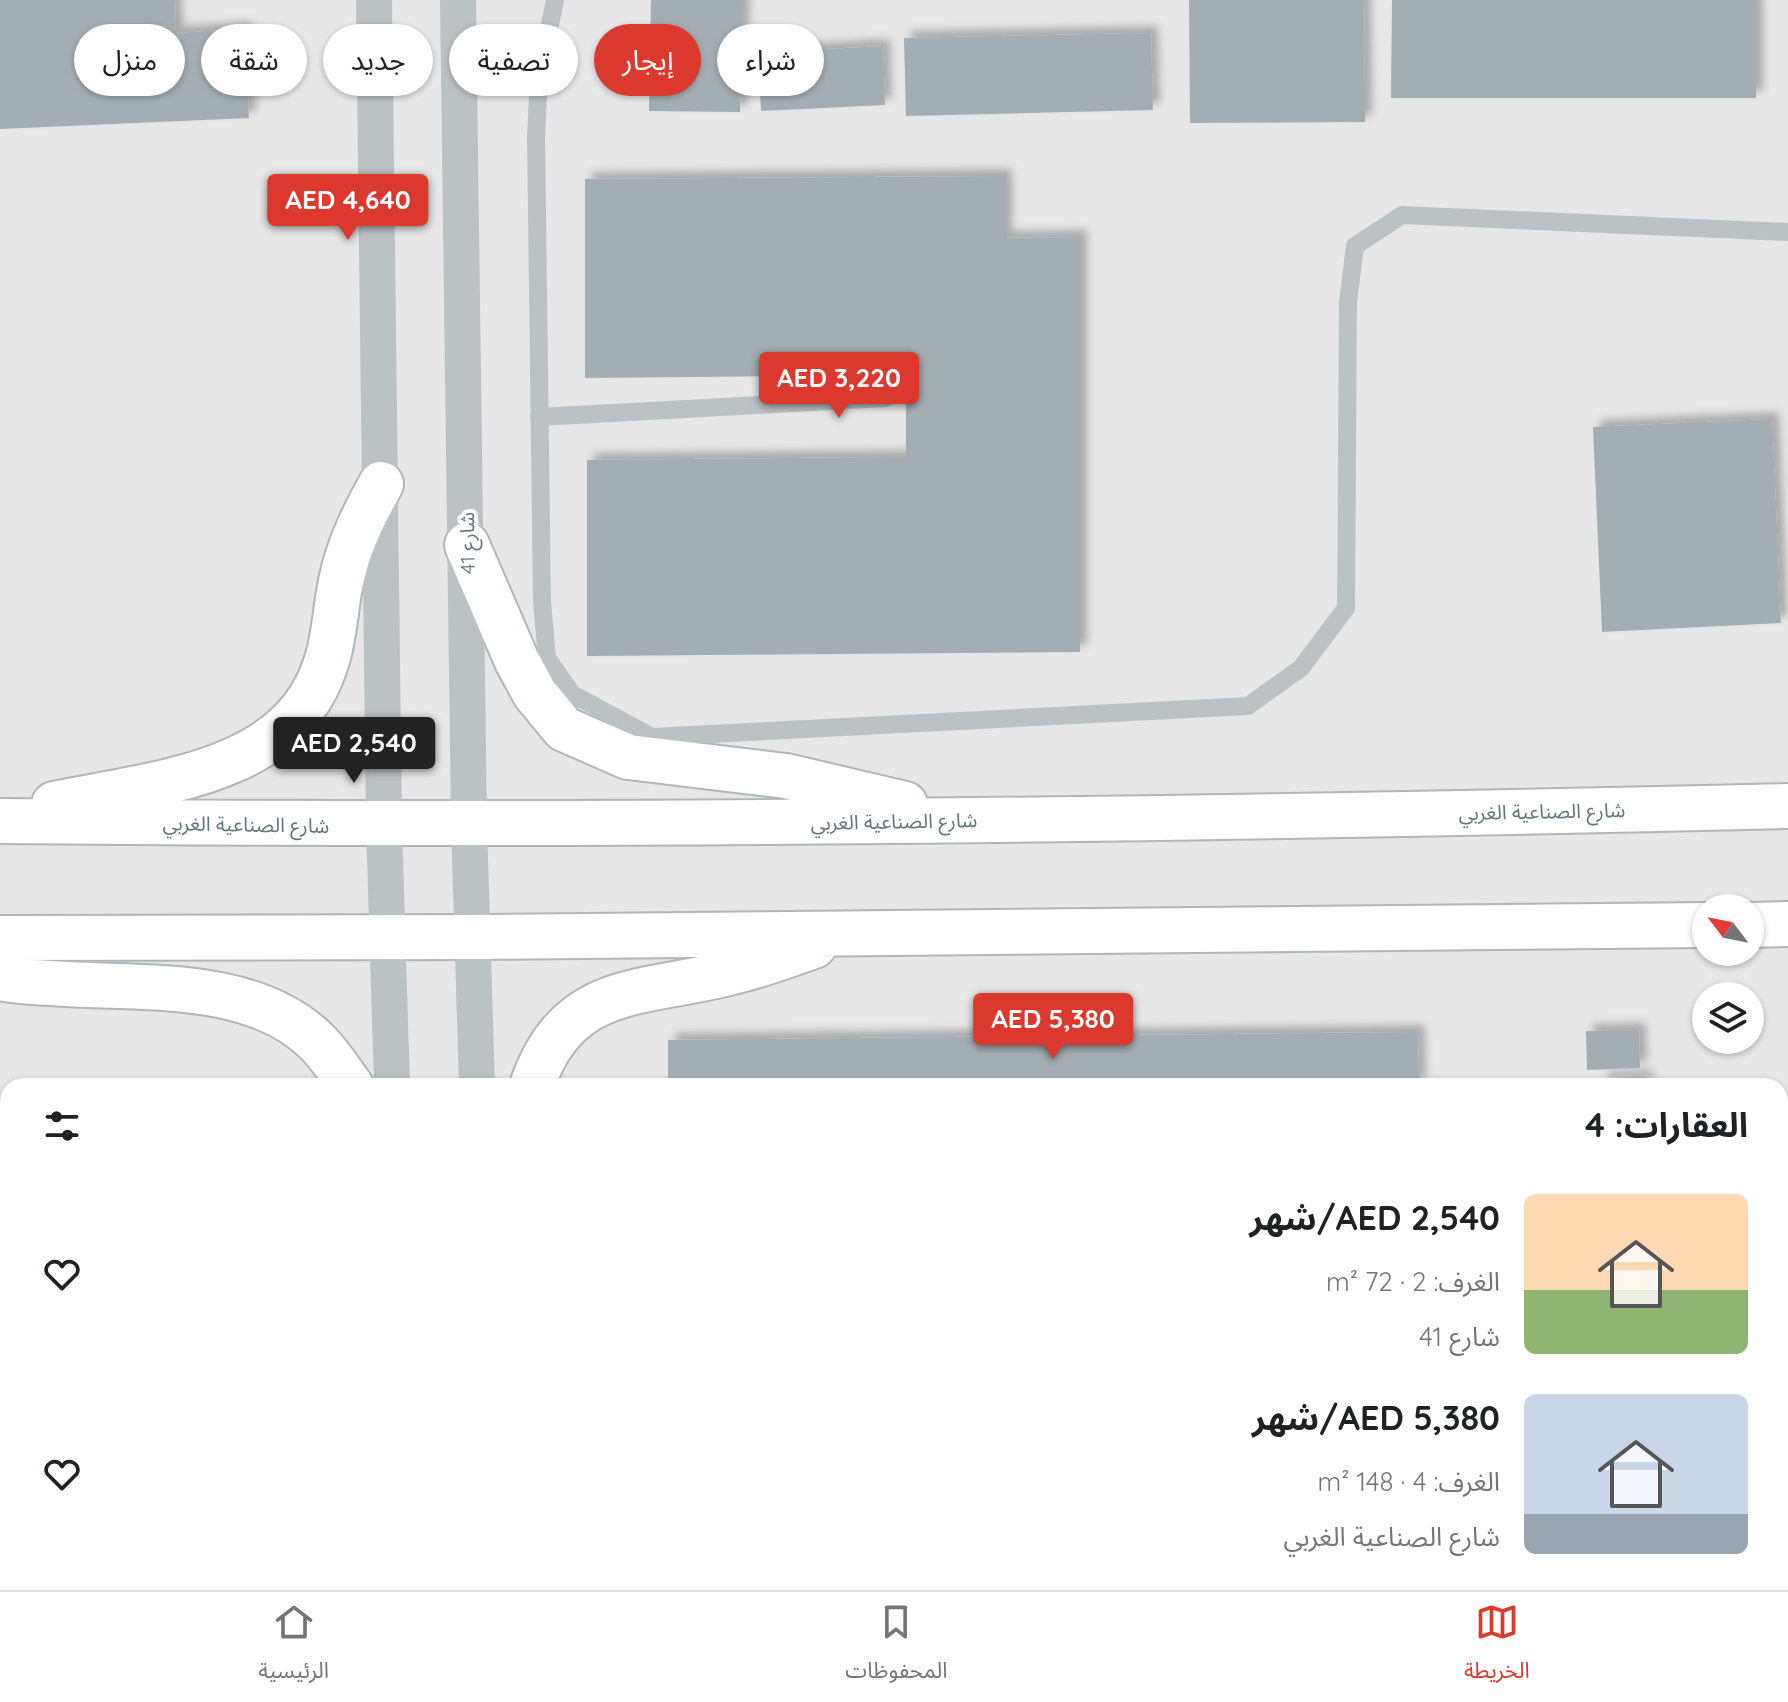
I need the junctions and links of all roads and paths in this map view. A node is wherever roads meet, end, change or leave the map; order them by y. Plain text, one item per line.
1 (374, 0) edge
2 (458, 0) edge
3 (555, 0) edge
4 (1788, 232) edge
5 (886, 398) dead end
6 (539, 417) junction
7 (381, 484) junction
8 (467, 545) junction
9 (1784, 804) edge
10 (0, 819) edge
11 (973, 820) junction
12 (469, 824) junction
13 (384, 825) junction
14 (1788, 924) edge
15 (1692, 925) edge
16 (1764, 926) edge
17 (852, 932) junction
18 (1764, 933) edge
19 (389, 936) junction
20 (474, 937) junction
21 (0, 938) edge
22 (1788, 942) edge
23 (0, 978) edge
24 (345, 1078) edge
25 (392, 1078) edge
26 (477, 1078) edge
27 (536, 1078) edge

1 - 7 street
2 - 8 street, شارع 41
3 - 6 lane
4 - 6 lane
5 - 6 lane
7 - 10 main road
7 - 13 street
8 - 11 main road
8 - 12 street, شارع 41
9 - 11 main road, شارع الصناعية الغربي
10 - 13 main road, شارع الصناعية الغربي
11 - 12 main road, شارع الصناعية الغربي
12 - 13 main road, شارع الصناعية الغربي
12 - 20 street, شارع 41
13 - 19 street
14 - 16 main road
15 - 17 main road
17 - 20 main road
17 - 27 main road
18 - 22 street
19 - 20 main road
19 - 21 main road
19 - 25 street
20 - 26 street, شارع 41
23 - 24 main road

